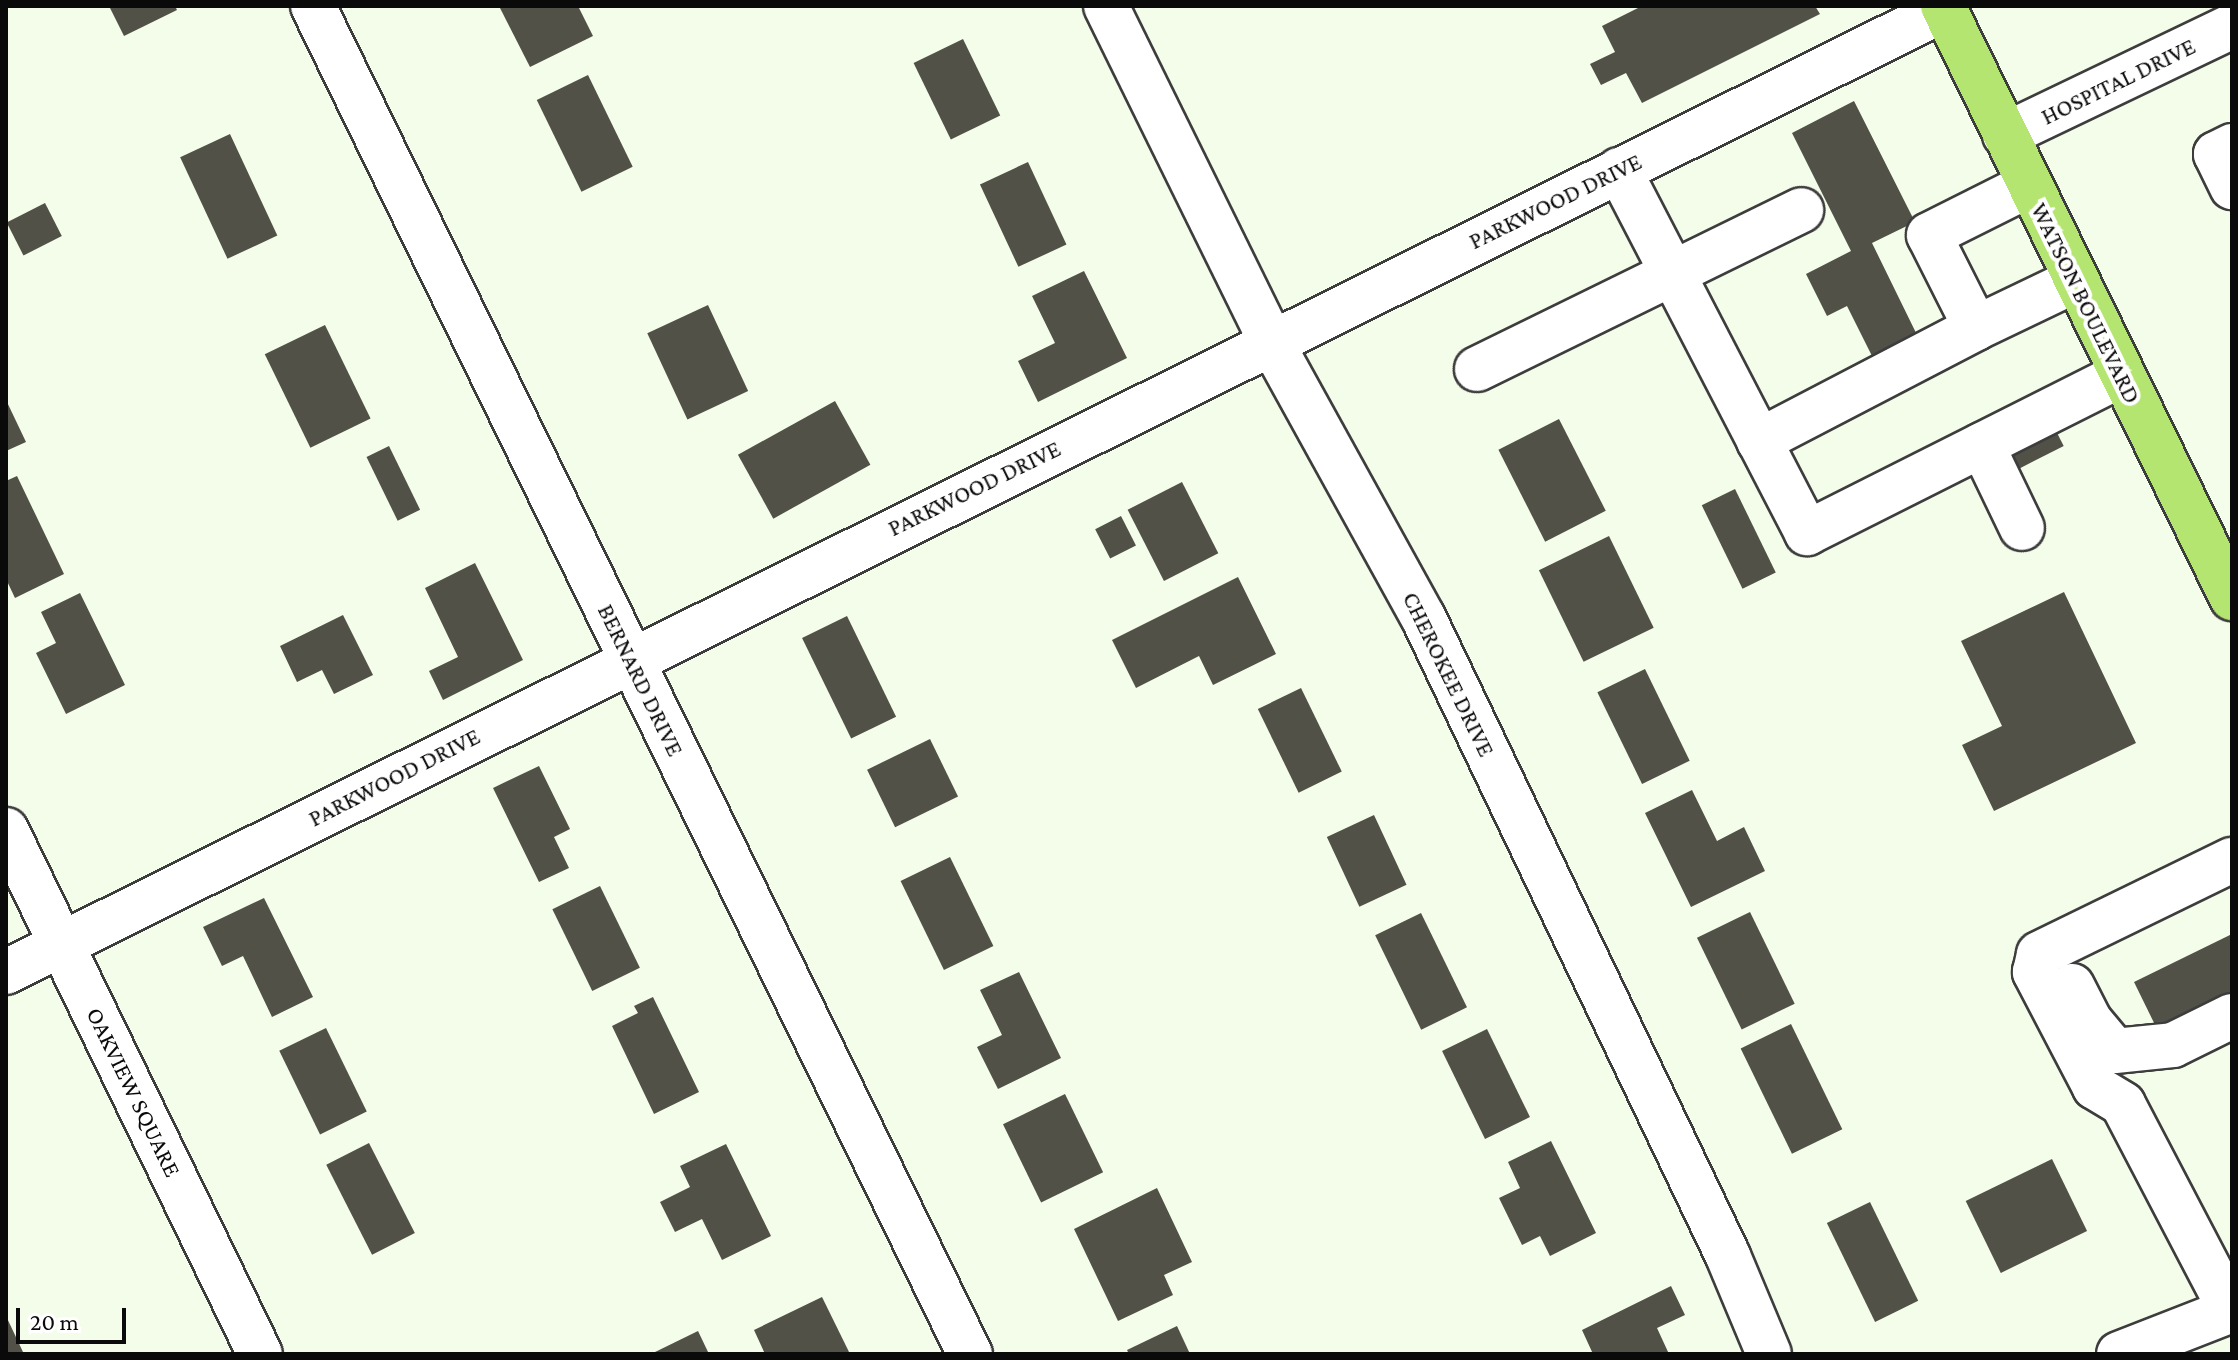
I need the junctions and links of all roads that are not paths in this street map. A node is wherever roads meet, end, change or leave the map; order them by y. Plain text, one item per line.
1 (313, 6) edge
2 (1106, 6) edge
3 (1944, 8) edge
4 (2232, 26) edge
5 (2005, 135) junction
6 (2232, 146) edge
7 (1619, 170) junction
8 (2029, 185) junction
9 (2232, 187) edge
10 (1801, 210) dead end
11 (1670, 275) junction
12 (2076, 280) junction
13 (1976, 328) junction
14 (1271, 342) junction
15 (1477, 369) dead end
16 (2121, 375) junction
17 (1759, 441) junction
18 (1982, 445) junction
19 (2022, 528) dead end
20 (2232, 598) edge
21 (631, 658) junction
22 (6, 830) edge
23 (2232, 860) edge
24 (62, 943) junction
25 (2059, 946) junction
26 (6, 972) edge
27 (2232, 1016) edge
28 (2232, 1310) edge
29 (260, 1354) edge
30 (970, 1354) edge
31 (1769, 1354) edge
32 (2119, 1354) edge

1 - 21 street, BERNARD DRIVE
2 - 14 street, CHEROKEE DRIVE
3 - 5 main road, WATSON BOULEVARD
3 - 7 street, PARKWOOD DRIVE
4 - 5 street, HOSPITAL DRIVE
5 - 8 main road, WATSON BOULEVARD
6 - 9 street
7 - 11 street
7 - 14 street, PARKWOOD DRIVE
8 - 12 main road, WATSON BOULEVARD
8 - 13 street
10 - 11 street
11 - 15 street
11 - 17 street
12 - 13 street
12 - 16 main road, WATSON BOULEVARD
13 - 17 street
14 - 21 street, PARKWOOD DRIVE
14 - 31 street, CHEROKEE DRIVE
16 - 18 street
16 - 20 main road, WATSON BOULEVARD
17 - 18 street
18 - 19 street
21 - 24 street, PARKWOOD DRIVE
21 - 30 street, BERNARD DRIVE
22 - 24 street, OAKVIEW SQUARE
23 - 25 street
24 - 26 street, PARKWOOD DRIVE
24 - 29 street, OAKVIEW SQUARE
25 - 27 street
25 - 28 street
28 - 32 street

